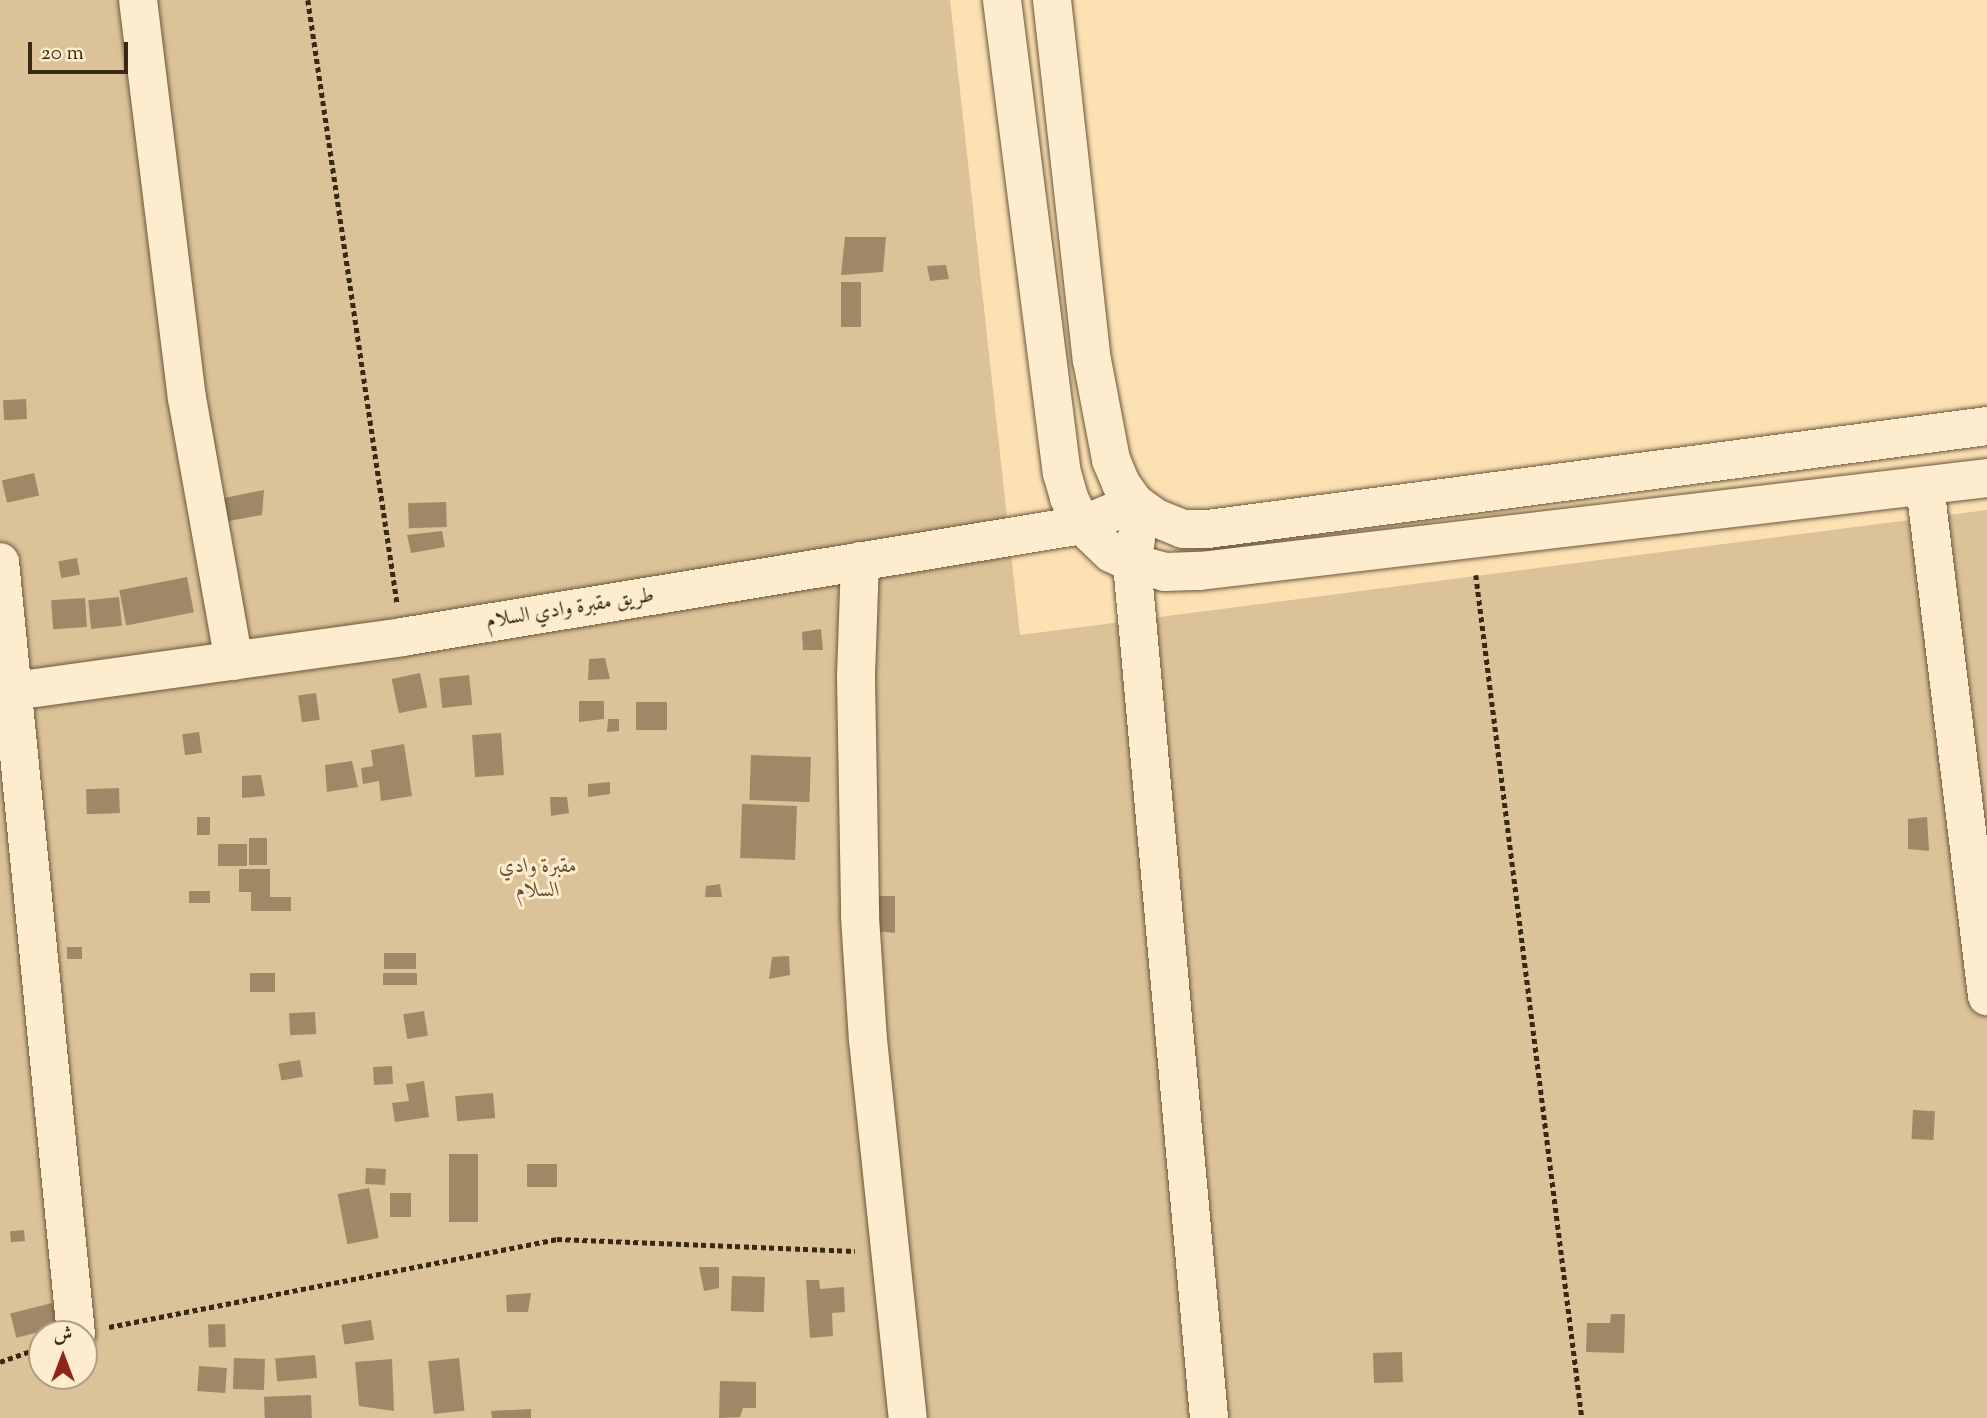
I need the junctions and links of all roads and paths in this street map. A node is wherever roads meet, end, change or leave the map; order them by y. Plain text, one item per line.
1 (138, 0) edge
2 (309, 0) edge
3 (1002, 0) edge
4 (1052, 0) edge
5 (1987, 426) edge
6 (1987, 478) edge
7 (1925, 486) junction
8 (1138, 506) junction
9 (1082, 525) junction
10 (1472, 540) junction
11 (860, 561) junction
12 (0, 562) edge
13 (1132, 563) junction
14 (402, 637) junction
15 (234, 662) junction
16 (8, 692) edge
17 (1987, 996) edge
18 (891, 1252) junction
19 (75, 1320) edge
20 (98, 1330) edge
21 (28, 1352) edge
22 (0, 1362) edge
23 (908, 1418) edge
24 (1209, 1418) edge
25 (1582, 1418) edge

1 - 15 street
2 - 14 path
3 - 9 street
4 - 8 street
5 - 8 street
6 - 7 street
7 - 10 street
7 - 17 street
8 - 9 street, طريق مقبرة وادي السلام
8 - 13 street
9 - 11 street, طريق مقبرة وادي السلام
9 - 13 street
10 - 13 street
10 - 25 path
11 - 14 street, طريق مقبرة وادي السلام
11 - 18 street
12 - 16 street
13 - 24 street
14 - 15 street, طريق مقبرة وادي السلام
15 - 16 street, طريق مقبرة وادي السلام
16 - 19 street
18 - 20 path
18 - 23 street
21 - 22 path

